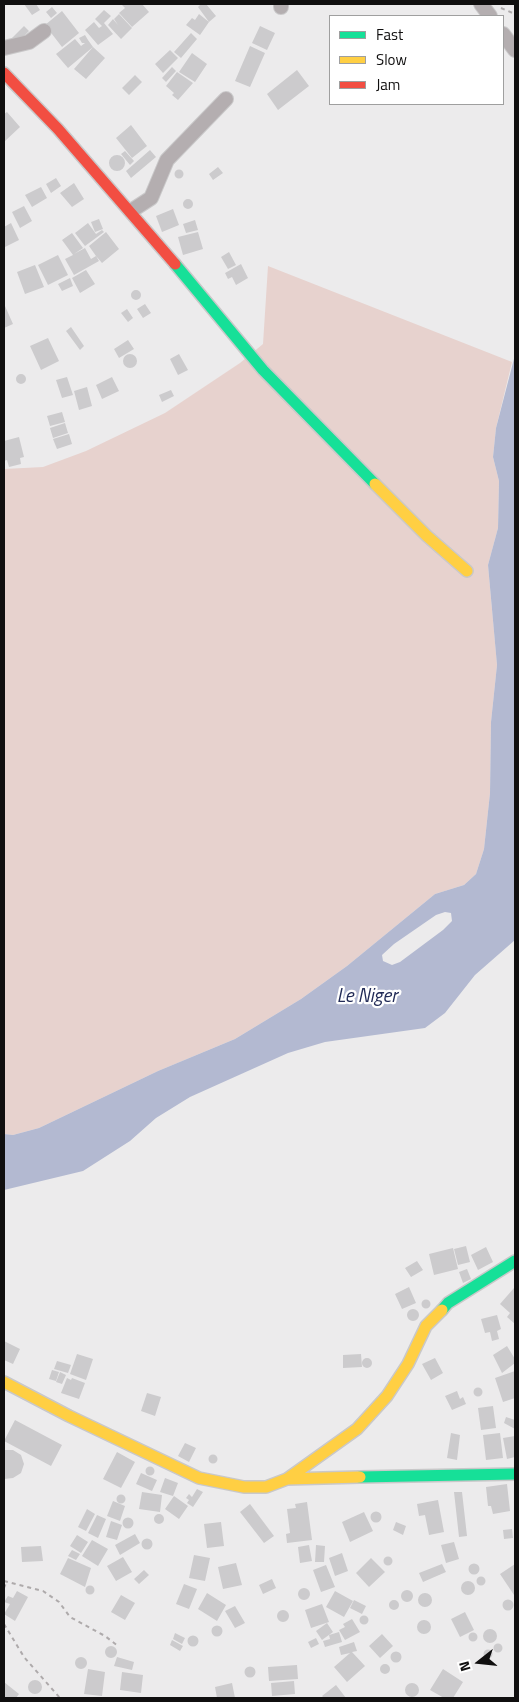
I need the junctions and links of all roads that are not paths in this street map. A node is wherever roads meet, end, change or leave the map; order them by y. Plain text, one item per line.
1 (481, 4) edge
2 (494, 11) edge
3 (44, 31) dead end
4 (504, 35) edge
5 (4, 48) edge
6 (515, 50) edge
7 (4, 73) edge
8 (226, 99) dead end
9 (131, 211) junction
10 (467, 571) dead end
11 (515, 1261) edge
12 (4, 1382) edge
13 (515, 1474) edge
14 (287, 1479) junction

1 - 2 street
3 - 5 street
4 - 6 street
7 - 9 street
8 - 9 street
9 - 10 street
11 - 14 street
12 - 14 street
13 - 14 street

